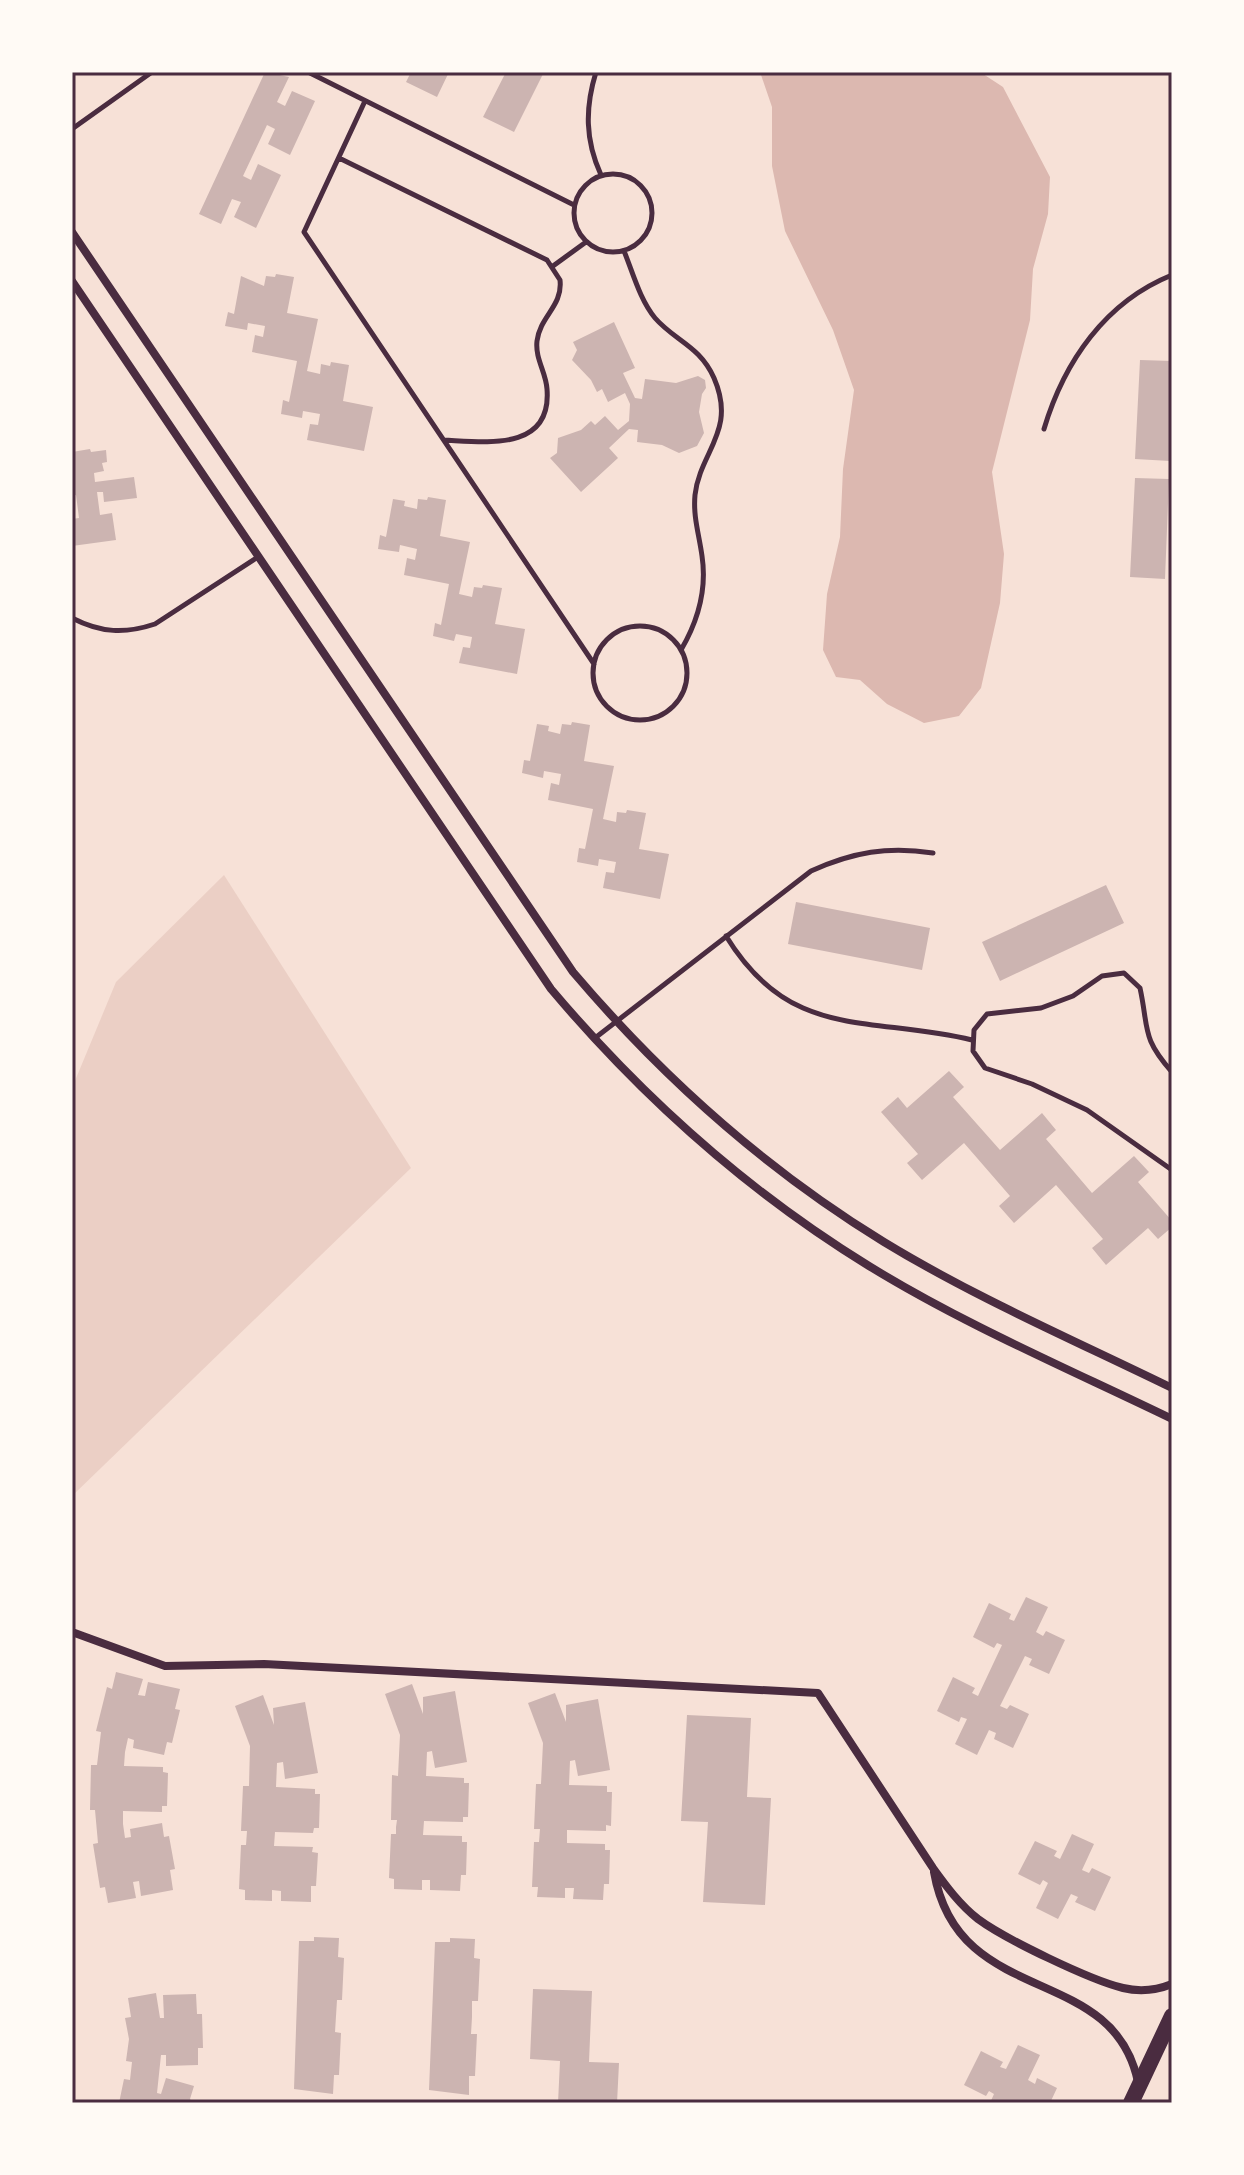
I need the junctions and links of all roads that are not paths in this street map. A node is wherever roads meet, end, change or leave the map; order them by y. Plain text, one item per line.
1 (152, 72) edge
2 (308, 72) edge
3 (596, 72) edge
4 (365, 101) junction
5 (72, 129) edge
6 (339, 158) junction
7 (601, 175) junction
8 (574, 205) junction
9 (72, 232) edge
10 (586, 242) junction
11 (624, 251) junction
12 (553, 266) junction
13 (1172, 275) edge
14 (72, 281) edge
15 (1044, 429) dead end
16 (444, 440) junction
17 (258, 557) junction
18 (72, 618) edge
19 (681, 650) junction
20 (594, 664) junction
21 (933, 853) dead end
22 (726, 936) junction
23 (616, 1021) junction
24 (594, 1038) junction
25 (972, 1040) junction
26 (1172, 1072) edge
27 (1172, 1170) edge
28 (1172, 1388) edge
29 (1172, 1419) edge
30 (72, 1632) edge
31 (933, 1868) junction
32 (1172, 1984) edge
33 (1172, 2016) edge
34 (1139, 2086) junction
35 (1131, 2103) edge

1 - 5 lane
2 - 4 lane
3 - 7 lane
4 - 6 lane
4 - 8 lane
6 - 12 lane
6 - 16 lane
7 - 8 lane
7 - 11 lane
8 - 10 lane
9 - 23 street
10 - 11 lane
10 - 12 lane
11 - 19 lane
12 - 16 lane
13 - 15 lane
14 - 17 street
16 - 20 lane
17 - 18 lane
17 - 24 street
19 - 20 lane
19 - 20 lane
21 - 22 lane
22 - 23 lane
22 - 25 lane
23 - 24 lane
23 - 28 street
24 - 29 street
25 - 26 lane
25 - 27 lane
30 - 31 street
31 - 32 street
31 - 34 street
33 - 34 highway
34 - 35 highway

